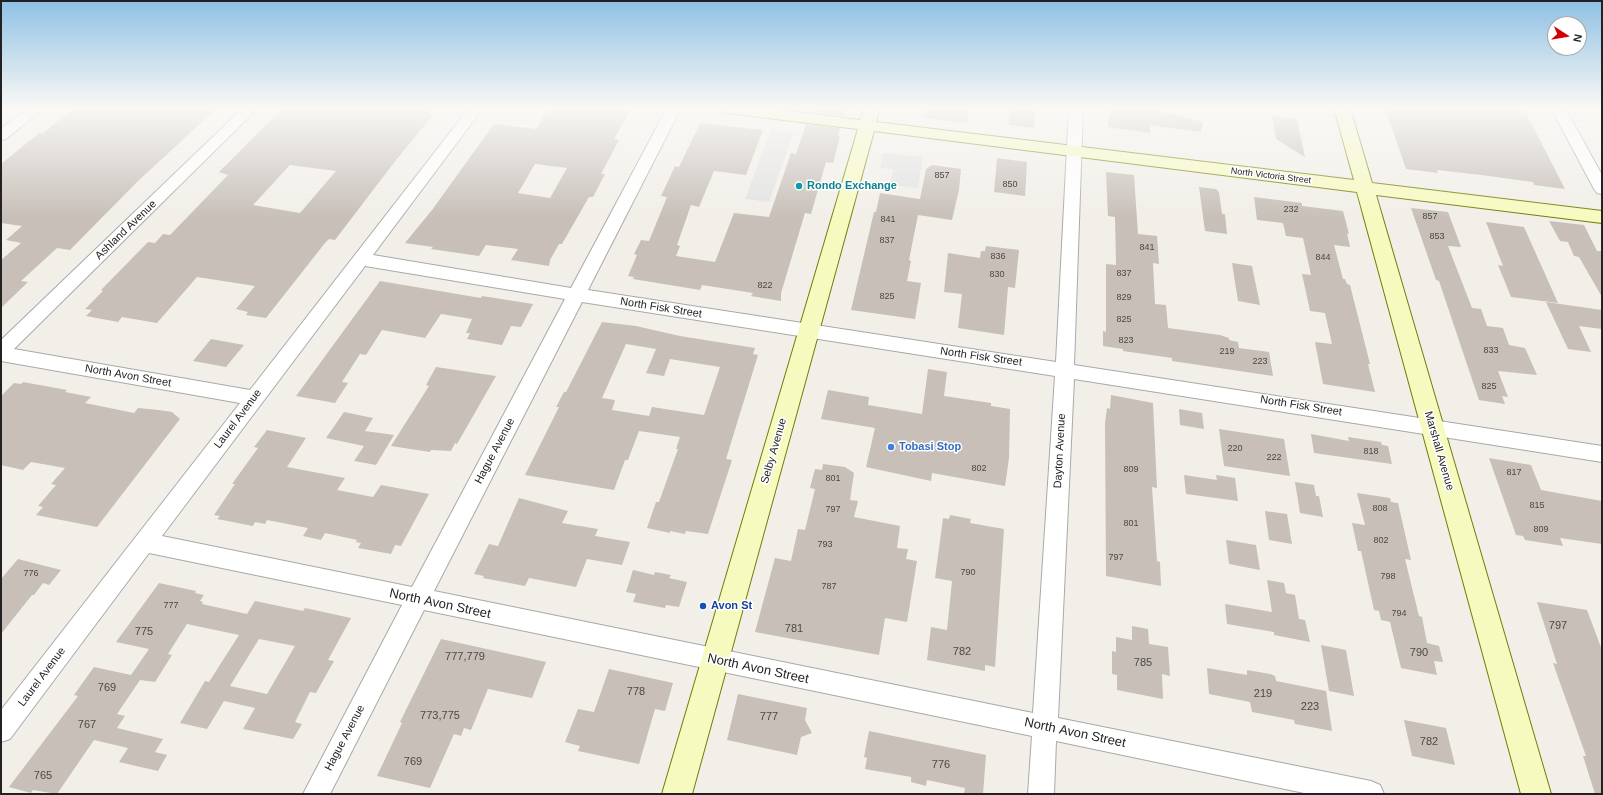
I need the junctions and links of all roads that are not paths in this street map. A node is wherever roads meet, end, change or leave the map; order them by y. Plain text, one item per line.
1 (213, 145) edge
2 (447, 145) edge
3 (655, 145) edge
4 (861, 145) edge
5 (1034, 145) edge
6 (1075, 145) edge
7 (1352, 145) edge
8 (1578, 145) edge
9 (1075, 152) junction
10 (1364, 187) junction
11 (1602, 189) edge
12 (1602, 217) edge
13 (360, 259) junction
14 (577, 295) junction
15 (808, 330) junction
16 (1, 353) edge
17 (1065, 369) junction
18 (254, 398) junction
19 (1432, 428) junction
20 (1602, 454) edge
21 (144, 542) junction
22 (418, 600) junction
23 (714, 660) junction
24 (1044, 727) junction
25 (1, 730) edge
26 (316, 794) edge
27 (677, 794) edge
28 (1041, 794) edge
29 (1371, 794) edge
30 (1536, 794) edge

1 - 16 street, Ashland Avenue
2 - 13 street, Laurel Avenue
3 - 14 street, Hague Avenue
4 - 15 street, Selby Avenue
5 - 9 street, North Victoria Street
6 - 9 street, Dayton Avenue
7 - 10 street, Marshall Avenue
8 - 11 street
9 - 10 street, North Victoria Street
9 - 17 street, Dayton Avenue
10 - 12 street, North Victoria Street
10 - 19 street, Marshall Avenue
13 - 14 street, North Fisk Street
13 - 18 street, Laurel Avenue
14 - 15 street, North Fisk Street
14 - 22 street, Hague Avenue
15 - 17 street, North Fisk Street
15 - 23 street, Selby Avenue
16 - 18 street, North Avon Street
17 - 19 street, North Fisk Street
17 - 24 street, Dayton Avenue
18 - 21 street, Laurel Avenue
19 - 20 street, North Fisk Street
19 - 30 street, Marshall Avenue
21 - 22 street, North Avon Street
21 - 25 street, Laurel Avenue
22 - 23 street, North Avon Street
22 - 26 street, Hague Avenue
23 - 24 street, North Avon Street
23 - 27 street, Selby Avenue
24 - 28 street, Dayton Avenue
24 - 29 street, North Avon Street

